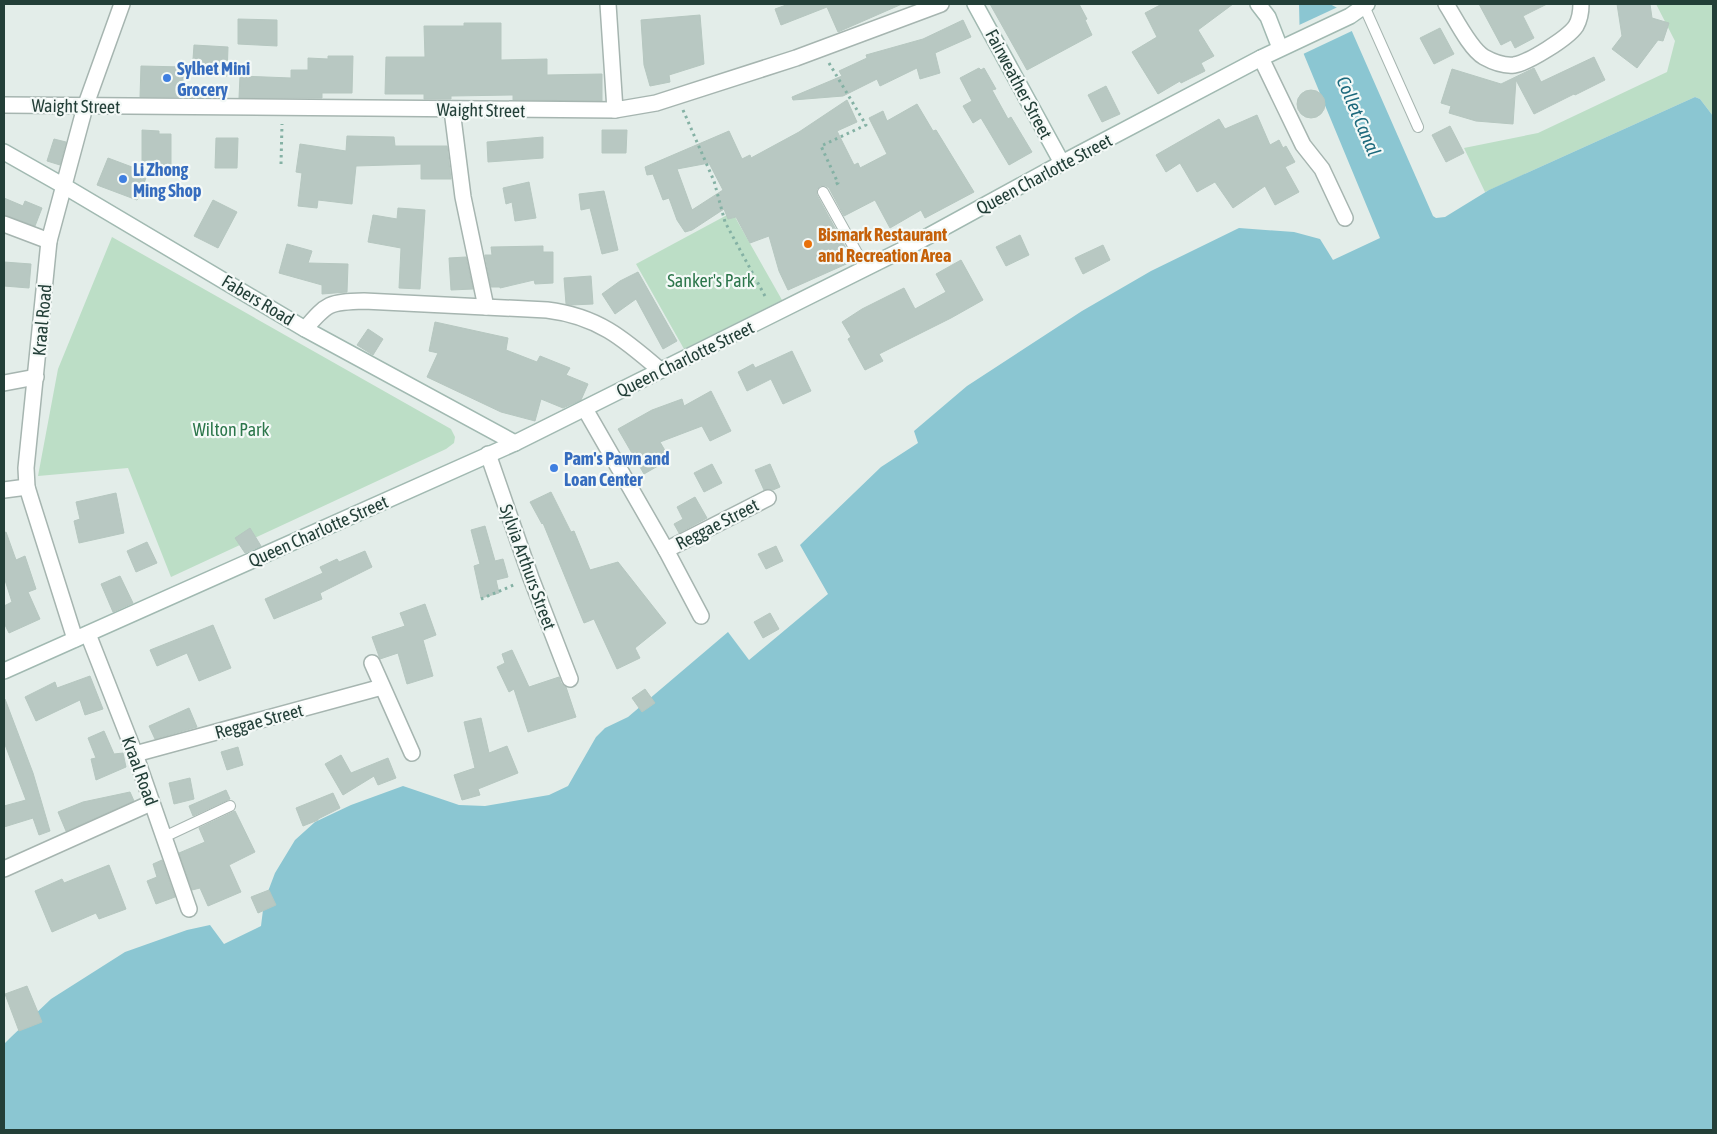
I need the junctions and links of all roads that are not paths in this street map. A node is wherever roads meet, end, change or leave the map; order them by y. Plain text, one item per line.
1 (122, 4) edge
2 (608, 4) edge
3 (941, 4) edge
4 (976, 4) edge
5 (1258, 4) edge
6 (1446, 4) edge
7 (1581, 4) edge
8 (1365, 5) edge
9 (1269, 10) edge
10 (1287, 45) junction
11 (1261, 58) junction
12 (4, 105) edge
13 (85, 106) junction
14 (452, 110) junction
15 (615, 110) junction
16 (1418, 127) dead end
17 (4, 152) edge
18 (1062, 164) junction
19 (64, 186) junction
20 (823, 192) road end
21 (1345, 218) dead end
22 (4, 224) edge
23 (49, 241) junction
24 (866, 269) junction
25 (486, 307) junction
26 (305, 329) junction
27 (660, 370) junction
28 (36, 377) junction
29 (4, 383) edge
30 (585, 409) junction
31 (515, 443) junction
32 (488, 454) junction
33 (27, 487) junction
34 (4, 490) edge
35 (768, 498) dead end
36 (666, 550) junction
37 (701, 616) dead end
38 (82, 636) junction
39 (372, 663) dead end
40 (4, 671) edge
41 (570, 679) dead end
42 (382, 687) junction
43 (412, 752) dead end
44 (135, 754) junction
45 (152, 803) junction
46 (230, 806) dead end
47 (164, 837) junction
48 (4, 869) edge
49 (189, 909) dead end

1 - 13 street, Kraal Road
2 - 15 street
3 - 15 street, Waight Street
4 - 18 street, Fairweather Street
5 - 9 street
6 - 7 street
8 - 10 street, Queen Charlotte Street
8 - 16 lane
9 - 10 street
10 - 11 street, Queen Charlotte Street
11 - 18 street, Queen Charlotte Street
11 - 21 street
12 - 13 street, Waight Street
13 - 14 street, Waight Street
13 - 19 street, Kraal Road
14 - 15 street, Waight Street
14 - 25 street
17 - 19 street, Fabers Road
18 - 24 street, Queen Charlotte Street
19 - 23 street, Kraal Road
19 - 26 street, Fabers Road
20 - 24 lane
22 - 23 street
23 - 28 street, Kraal Road
24 - 27 street, Queen Charlotte Street
25 - 26 street
25 - 27 street
26 - 31 street, Fabers Road
27 - 30 street, Queen Charlotte Street
28 - 29 street
28 - 33 street, Kraal Road
30 - 31 street, Queen Charlotte Street
30 - 36 street
31 - 32 street, Queen Charlotte Street
32 - 38 street, Queen Charlotte Street
32 - 41 street, Sylvia Arthurs Street
33 - 34 street
33 - 38 street, Kraal Road
35 - 36 street, Reggae Street
36 - 37 street
38 - 40 street, Queen Charlotte Street
38 - 44 street, Kraal Road
39 - 42 street
42 - 43 street
42 - 44 street, Reggae Street
44 - 45 street, Kraal Road
45 - 47 street, Kraal Road
45 - 48 street
46 - 47 lane
47 - 49 street, Kraal Road

